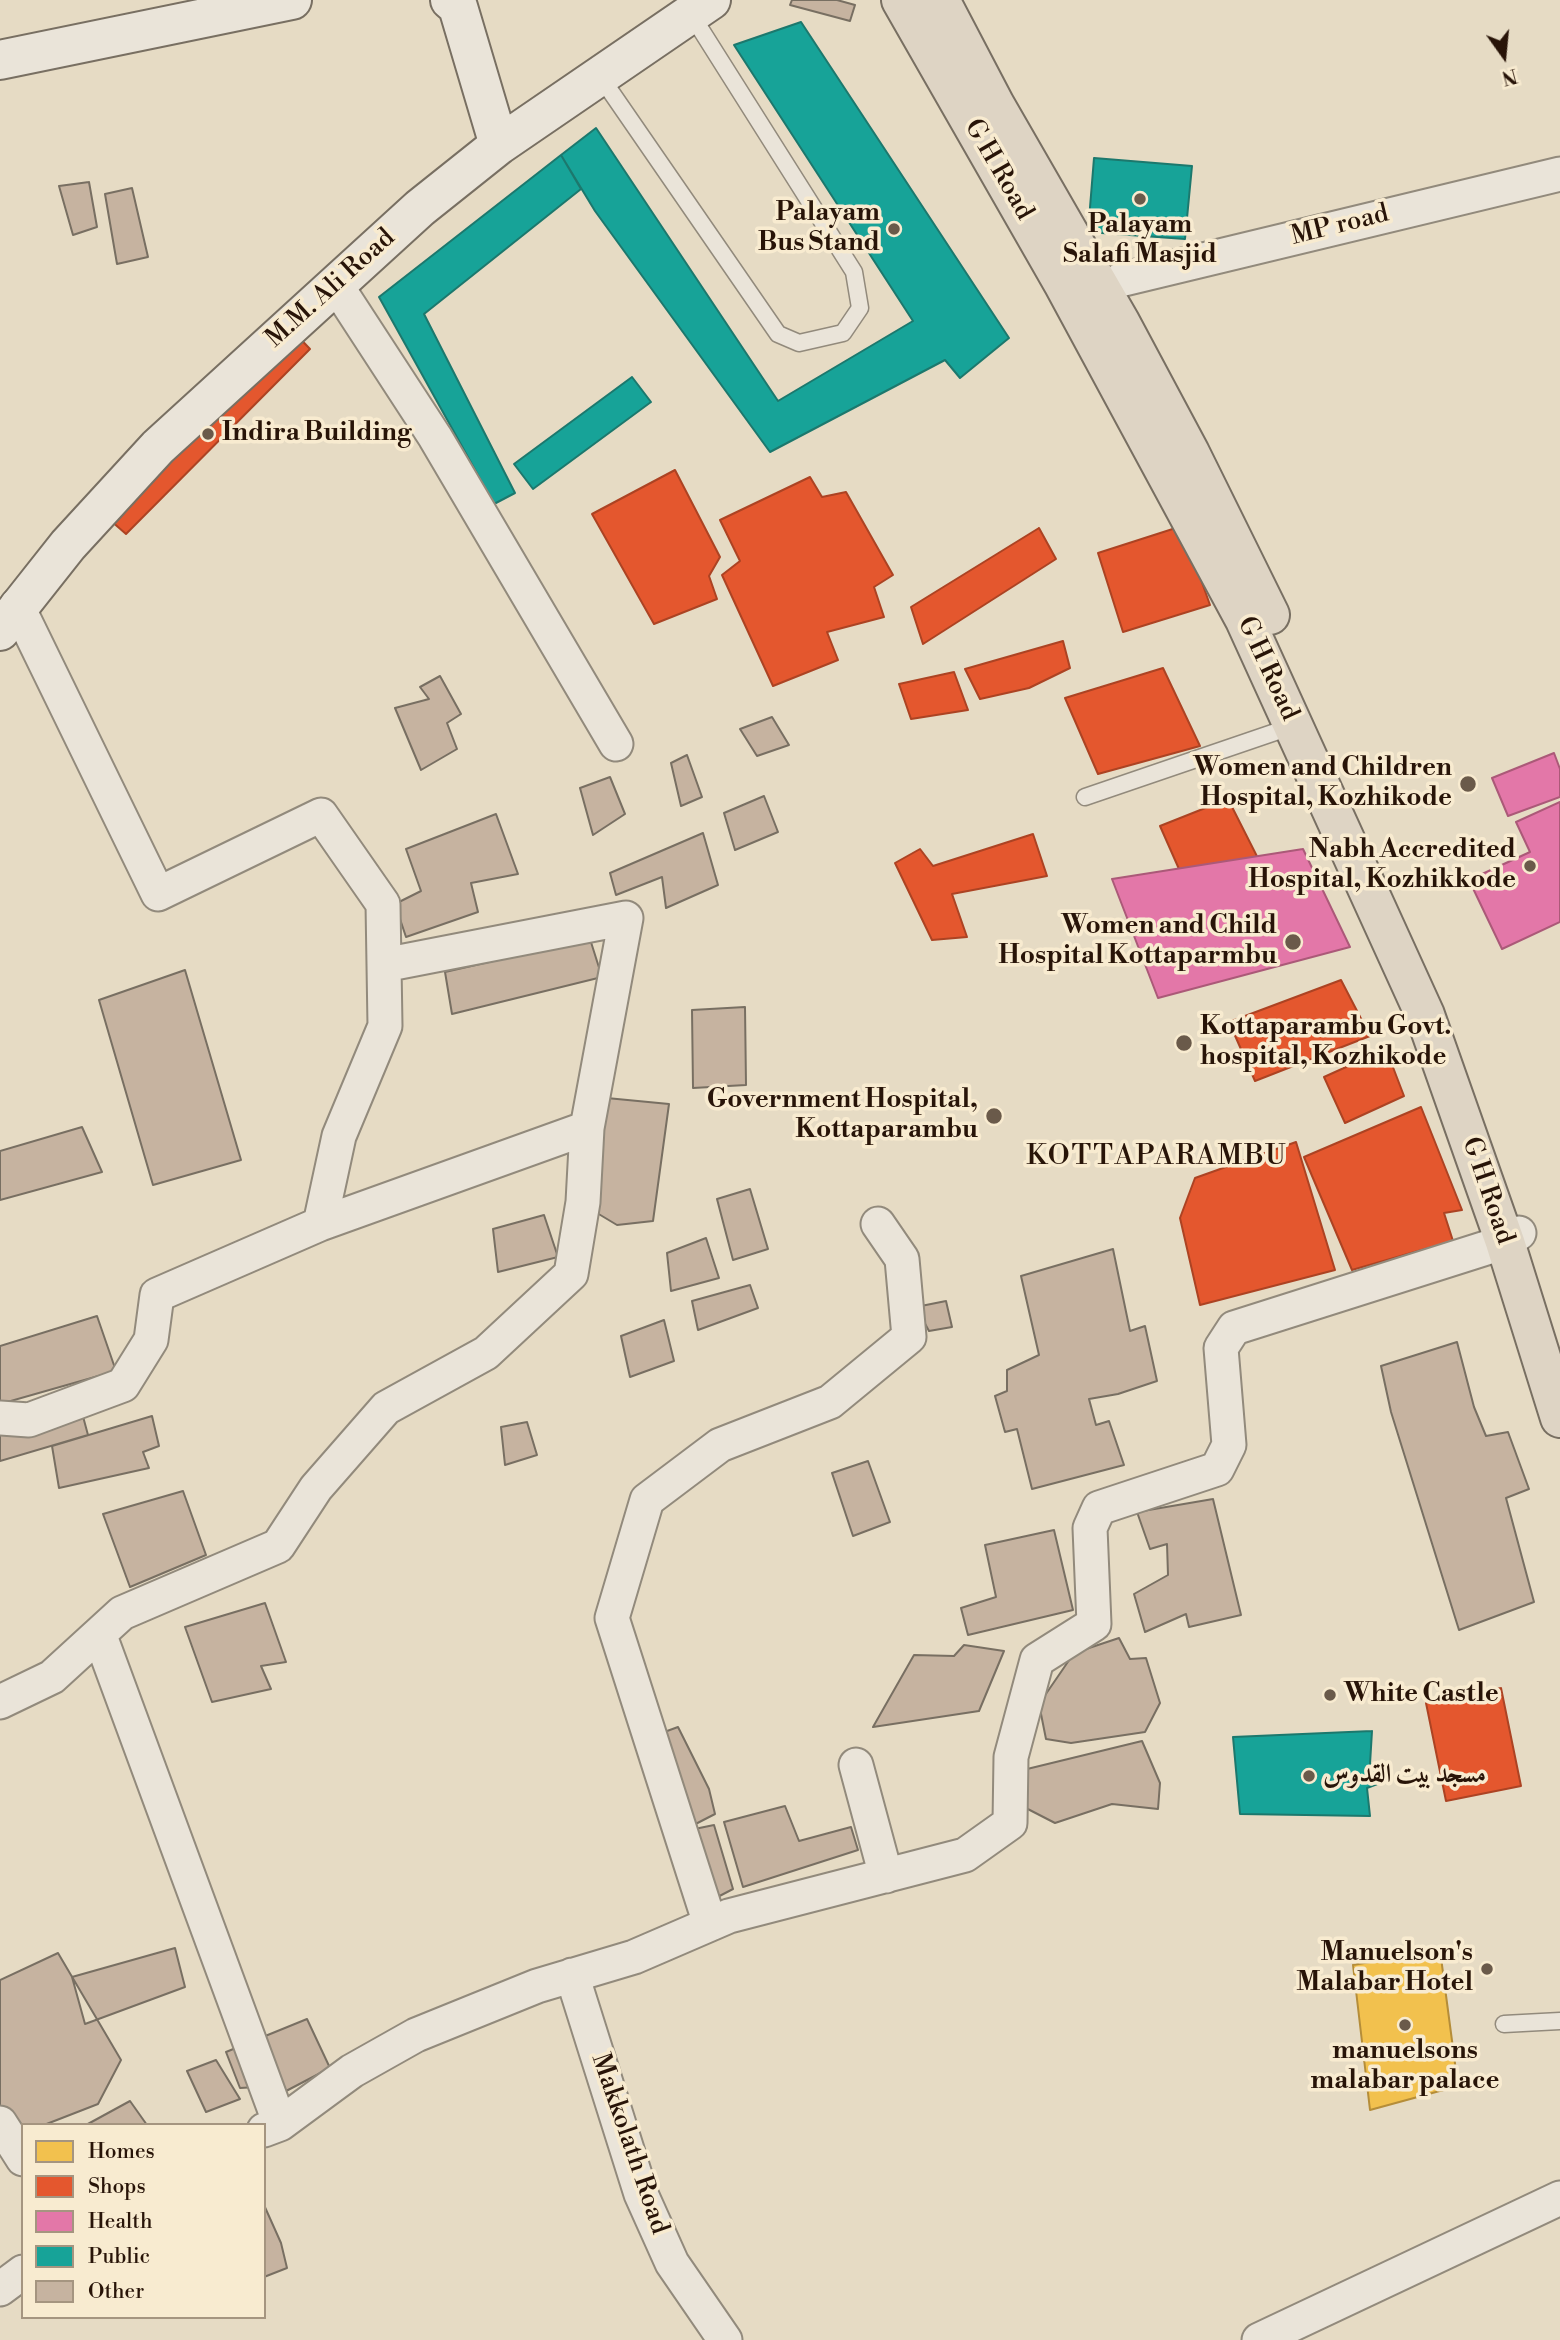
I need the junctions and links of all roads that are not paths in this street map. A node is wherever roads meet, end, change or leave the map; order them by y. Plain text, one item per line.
1 (292, 0) edge
2 (450, 0) edge
3 (901, 0) edge
4 (940, 0) edge
5 (701, 7) edge
6 (0, 60) edge
7 (600, 76) junction
8 (499, 145) junction
9 (1560, 174) edge
10 (1120, 280) dead end
11 (336, 285) junction
12 (9, 618) edge
13 (1293, 726) junction
14 (616, 744) dead end
15 (1085, 797) dead end
16 (384, 965) junction
17 (587, 1128) junction
18 (320, 1224) junction
19 (878, 1224) dead end
20 (1512, 1237) junction
21 (1560, 1350) edge
22 (0, 1418) edge
23 (1560, 1418) edge
24 (100, 1636) junction
25 (0, 1702) edge
26 (856, 1765) dead end
27 (886, 1876) junction
28 (710, 1924) junction
29 (572, 1975) junction
30 (1560, 2021) edge
31 (1504, 2024) dead end
32 (0, 2123) edge
33 (272, 2127) edge
34 (21, 2156) edge
35 (1560, 2198) edge
36 (21, 2273) edge
37 (0, 2289) edge
38 (725, 2340) edge
39 (1259, 2340) edge

1 - 6 main road
2 - 8 main road
3 - 13 main road, G H Road
4 - 20 main road, G H Road
5 - 7 main road, M.M. Ali Road
5 - 7 lane
7 - 8 main road, M.M. Ali Road
8 - 11 main road, M.M. Ali Road
9 - 10 street, MP road
11 - 12 main road, M.M. Ali Road
11 - 14 street
12 - 16 street
13 - 15 lane
13 - 20 main road, G H Road
16 - 17 street
16 - 18 street
17 - 18 street
17 - 24 street
18 - 22 street
19 - 28 street
20 - 21 main road, G H Road
20 - 23 main road, G H Road
20 - 27 street
24 - 25 street
24 - 33 street
26 - 27 street
27 - 28 street
28 - 29 street
29 - 33 street
29 - 38 street, Makkolath Road
30 - 31 lane
32 - 34 street
35 - 39 street
36 - 37 street

